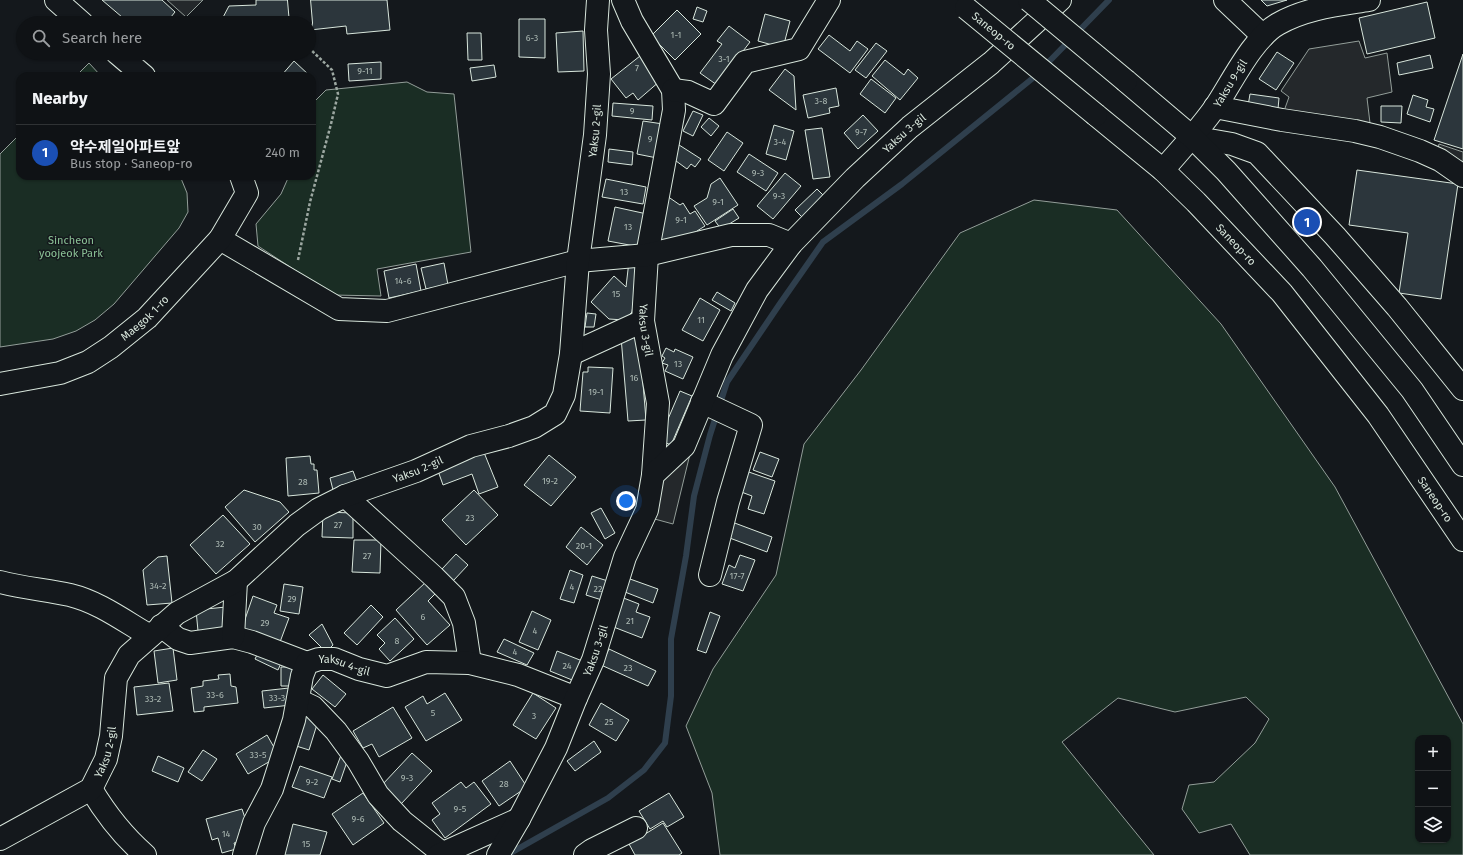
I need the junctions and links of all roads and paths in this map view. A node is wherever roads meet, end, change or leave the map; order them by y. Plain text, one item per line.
1 (56, 0) edge
2 (299, 0) edge
3 (598, 0) edge
4 (623, 0) edge
5 (829, 0) edge
6 (1029, 0) edge
7 (1060, 0) edge
8 (1225, 0) edge
9 (1369, 0) edge
10 (961, 4) edge
11 (1302, 7) edge
12 (74, 16) edge
13 (300, 16) edge
14 (1263, 36) junction
15 (316, 55) edge
16 (125, 60) edge
17 (139, 72) edge
18 (673, 90) junction
19 (1215, 107) junction
20 (1192, 137) junction
21 (1163, 170) junction
22 (1463, 176) edge
23 (244, 184) edge
24 (220, 239) junction
25 (791, 244) junction
26 (647, 255) junction
27 (578, 261) junction
28 (293, 282) junction
29 (643, 321) junction
30 (571, 354) junction
31 (1442, 361) junction
32 (1463, 374) edge
33 (0, 384) edge
34 (1463, 389) edge
35 (702, 402) junction
36 (1463, 465) edge
37 (653, 475) junction
38 (345, 496) junction
39 (1463, 540) edge
40 (710, 575) dead end
41 (236, 581) junction
42 (0, 582) edge
43 (155, 631) junction
44 (233, 637) junction
45 (307, 663) junction
46 (470, 663) junction
47 (576, 698) junction
48 (298, 700) junction
49 (91, 789) junction
50 (519, 819) junction
51 (636, 828) dead end
52 (0, 838) edge
53 (131, 851) edge
54 (440, 854) edge
55 (244, 855) edge
56 (498, 855) edge
57 (585, 855) edge

1 - 12 street
2 - 13 street
3 - 27 street, Yaksu 2-gil
4 - 18 street, Yaksu 3-gil
5 - 18 street
6 - 20 street, bridge
7 - 25 street, Yaksu 3-gil
8 - 14 street
9 - 11 street, Yaksu 9-gil
10 - 21 street, Saneop-ro, bridge
11 - 14 street, Yaksu 9-gil
14 - 19 street, Yaksu 9-gil
15 - 28 path
16 - 17 street
18 - 26 street, Yaksu 3-gil
19 - 20 street, Yaksu 9-gil
19 - 22 street
20 - 21 street, Yaksu 9-gil
20 - 31 street
20 - 36 street
21 - 39 street, Saneop-ro
23 - 24 street, Maegok 1-ro
24 - 28 street
24 - 33 street, Maegok 1-ro
25 - 26 street
25 - 35 street, Yaksu 3-gil
26 - 27 street
26 - 29 street, Yaksu 3-gil
27 - 28 street
27 - 30 street, Yaksu 2-gil
29 - 30 street
29 - 37 street, Yaksu 3-gil
30 - 38 street, Yaksu 2-gil
31 - 32 street
31 - 34 street
35 - 37 street, Yaksu 3-gil
35 - 40 street
37 - 47 street, Yaksu 3-gil
38 - 41 street, Yaksu 2-gil
38 - 46 street
41 - 43 street, Yaksu 2-gil
41 - 44 street
42 - 43 street
43 - 44 street
43 - 49 street, Yaksu 2-gil
44 - 45 street
45 - 46 street, Yaksu 4-gil
45 - 48 street, Yaksu 4-gil
46 - 47 street, Yaksu 4-gil
47 - 50 street, Yaksu 3-gil
48 - 54 street
48 - 55 street, Yaksu 4-gil
49 - 52 street, Yaksu 2-gil
49 - 53 street
50 - 54 street
50 - 56 street, Yaksu 3-gil
51 - 57 street

